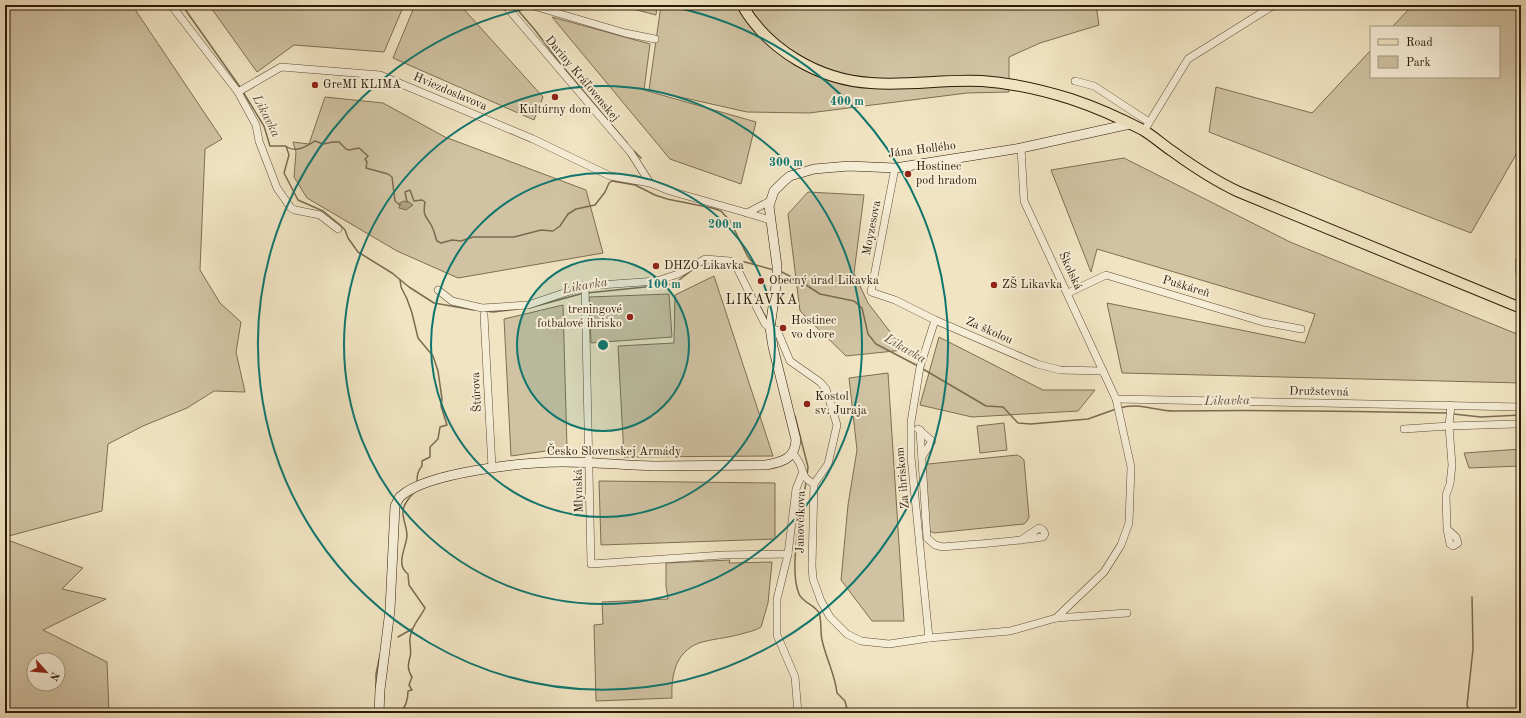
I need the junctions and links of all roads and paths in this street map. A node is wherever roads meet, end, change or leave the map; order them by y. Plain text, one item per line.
1 (171, 5) edge
2 (530, 5) edge
3 (742, 5) edge
4 (1274, 5) edge
5 (509, 6) edge
6 (655, 39) dead end
7 (1075, 81) dead end
8 (238, 92) junction
9 (1130, 124) junction
10 (1147, 127) junction
11 (1021, 148) junction
12 (642, 168) junction
13 (895, 168) junction
14 (633, 180) junction
15 (650, 183) junction
16 (770, 201) junction
17 (747, 213) junction
18 (770, 220) junction
19 (338, 229) dead end
20 (730, 261) dead end
21 (1519, 261) dead end
22 (737, 268) dead end
23 (438, 290) dead end
24 (585, 291) junction
25 (871, 292) joint
26 (1068, 293) junction
27 (1521, 294) edge
28 (1518, 307) edge
29 (484, 315) dead end
30 (935, 320) junction
31 (770, 328) junction
32 (1301, 329) dead end
33 (1103, 370) junction
34 (1116, 399) junction
35 (1451, 405) junction
36 (1521, 407) edge
37 (910, 422) junction
38 (1516, 424) dead end
39 (1448, 426) junction
40 (1404, 429) dead end
41 (920, 430) junction
42 (793, 453) junction
43 (922, 457) junction
44 (589, 463) junction
45 (492, 468) junction
46 (802, 474) junction
47 (814, 484) junction
48 (1447, 529) dead end
49 (1021, 540) dead end
50 (788, 554) junction
51 (1127, 613) dead end
52 (1056, 618) junction
53 (929, 638) junction
54 (380, 713) edge
55 (798, 713) edge

1 - 8 street
2 - 6 street
3 - 9 main road
4 - 10 street
5 - 12 street, Dariny Kráľovenskej
7 - 10 street
8 - 14 street, Hviezdoslavova
8 - 19 street
9 - 10 main road
9 - 11 street, Jána Hollého
10 - 28 main road
11 - 13 street, Jána Hollého
11 - 26 street, Školská
12 - 14 street
12 - 15 street, Dariny Kráľovenskej
13 - 16 street, Jána Hollého
13 - 25 street, Moyzesova
14 - 15 street, Hviezdoslavova
15 - 17 street
16 - 17 street, Jána Hollého
16 - 18 street, Janovčíkova
17 - 18 street
18 - 31 street, Janovčíkova
20 - 24 street
21 - 27 street
22 - 31 street
23 - 24 street
24 - 44 street, Mlynská
25 - 30 street, Za školou
26 - 32 street, Puškáreň
26 - 33 street, Školská
27 - 28 street
29 - 45 street, Štúrova
30 - 33 street, Za školou
30 - 37 street, Za ihriskom
31 - 42 street, Janovčíkova
31 - 47 street
33 - 34 street, Školská
34 - 35 street, Družstevná
34 - 52 street, Školská
35 - 36 street, Družstevná
35 - 39 street
37 - 41 street
37 - 53 street, Za ihriskom
38 - 39 street
39 - 40 street
39 - 48 street
41 - 43 street
41 - 43 street
42 - 44 street, Česko Slovenskej Armády
42 - 46 street, Janovčíkova
43 - 49 street
44 - 45 street, Česko Slovenskej Armády
44 - 50 street, Mlynská
45 - 54 street, Česko Slovenskej Armády
46 - 47 street, Janovčíkova
46 - 50 street
47 - 53 street, Janovčíkova
50 - 55 street
51 - 52 street, Janovčíkova
52 - 53 street, Janovčíkova

